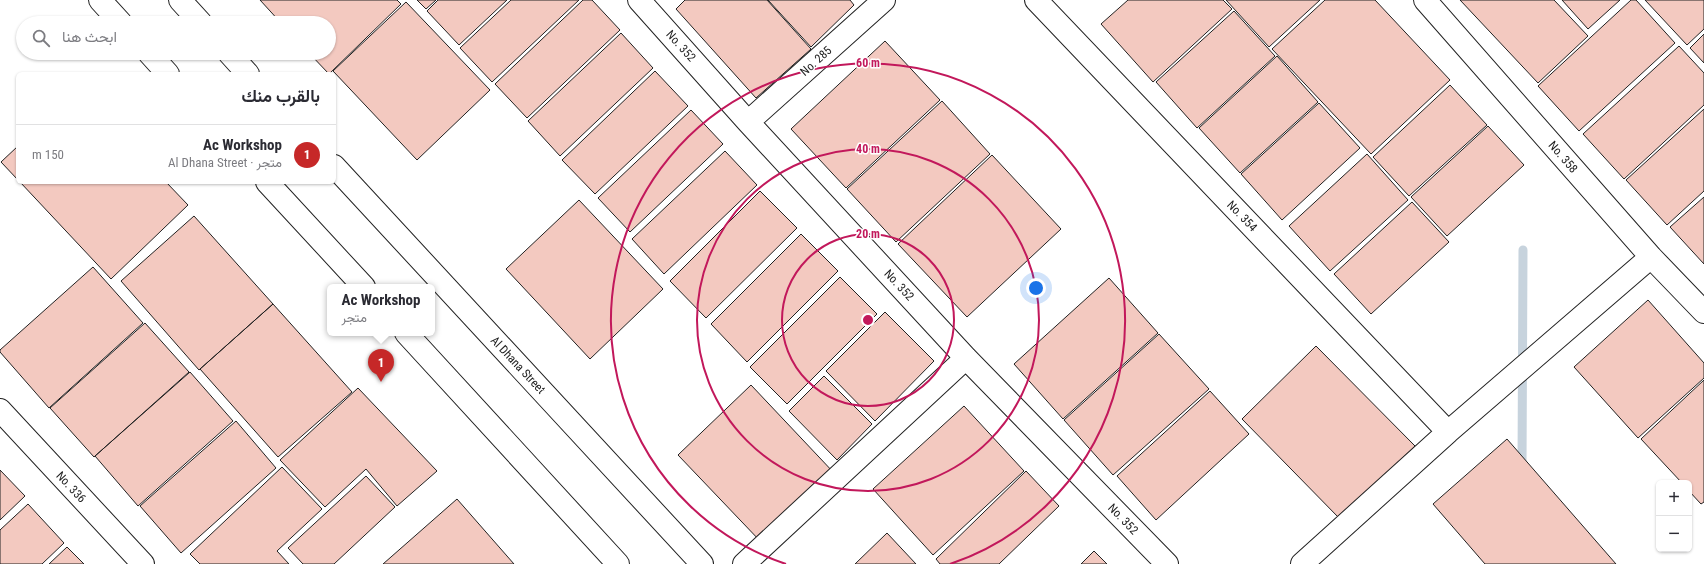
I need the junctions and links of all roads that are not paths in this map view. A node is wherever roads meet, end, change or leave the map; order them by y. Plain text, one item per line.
1 (100, 0) edge
2 (180, 0) edge
3 (639, 0) edge
4 (884, 0) edge
5 (1036, 0) edge
6 (1425, 0) edge
7 (115, 16) edge
8 (195, 16) edge
9 (155, 60) edge
10 (235, 60) edge
11 (166, 72) edge
12 (246, 72) edge
13 (748, 122) junction
14 (336, 168) edge
15 (269, 184) edge
16 (1651, 257) junction
17 (361, 284) edge
18 (1704, 312) edge
19 (409, 336) edge
20 (966, 358) junction
21 (0, 410) edge
22 (1448, 432) junction
23 (143, 564) edge
24 (618, 564) edge
25 (702, 564) edge
26 (744, 564) edge
27 (1167, 564) edge
28 (1302, 564) edge

1 - 7 street
2 - 8 street
3 - 13 street, No. 352
4 - 13 street, No. 285
5 - 22 street, No. 354
6 - 16 street, No. 358
9 - 11 street
10 - 12 street
13 - 20 street, No. 352
14 - 25 street, Al Dhana Street
15 - 17 street
16 - 18 street, No. 358
16 - 22 street
19 - 24 street
20 - 26 street
20 - 27 street, No. 352
21 - 23 street, No. 336
22 - 28 street

